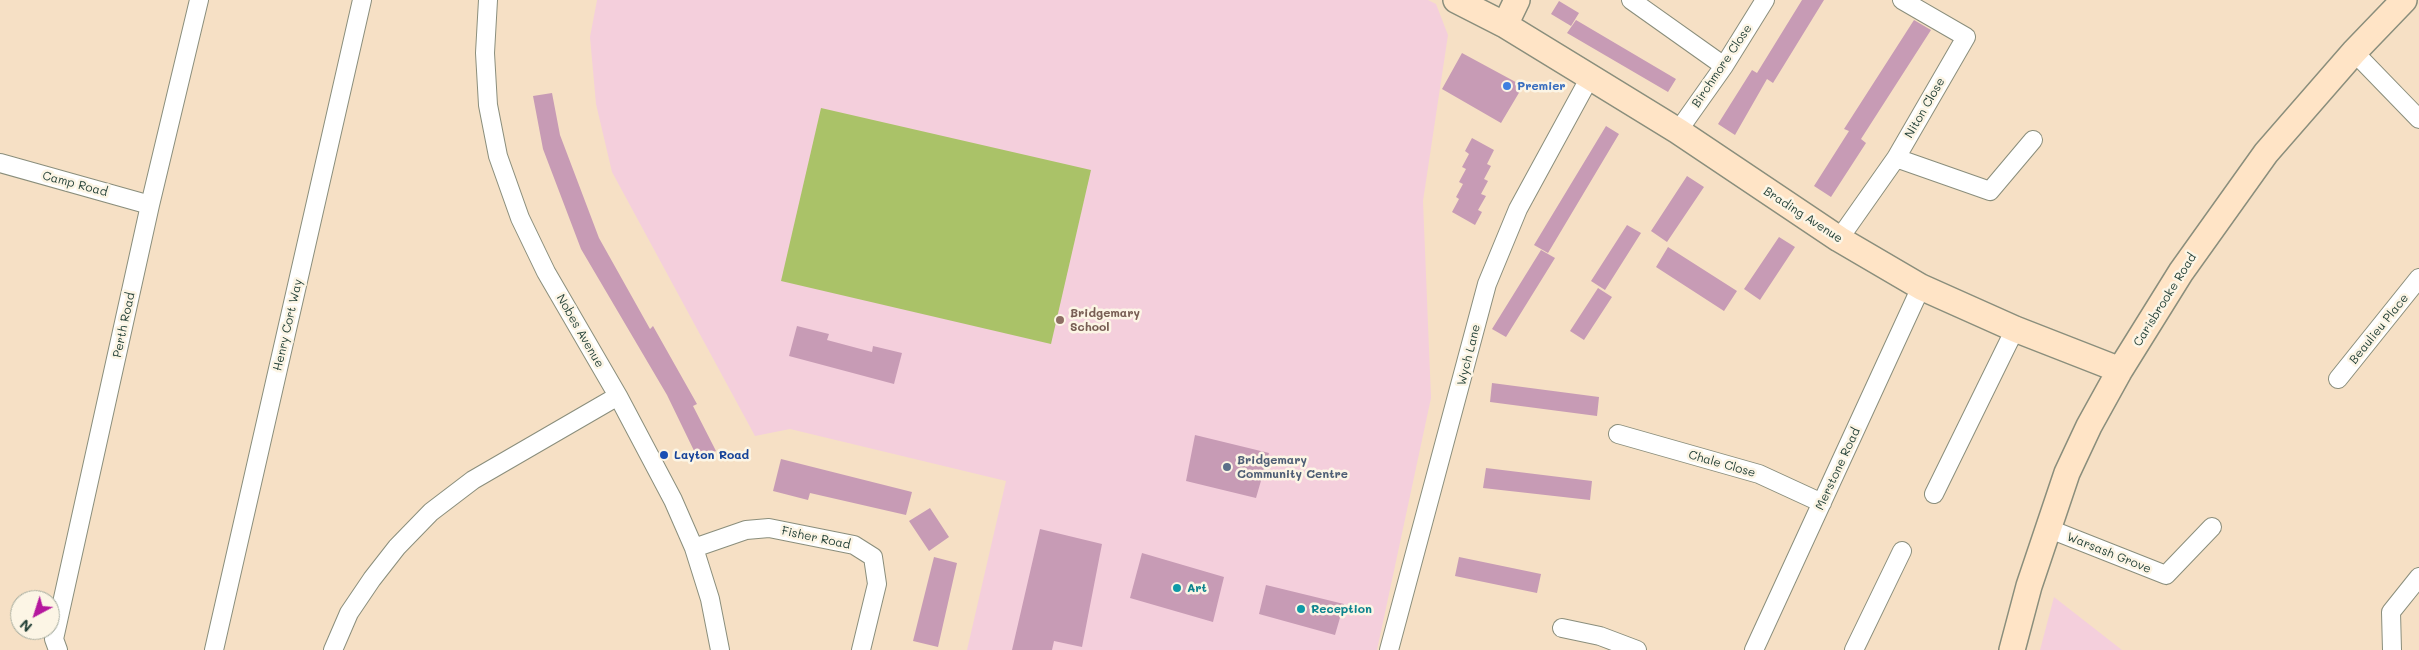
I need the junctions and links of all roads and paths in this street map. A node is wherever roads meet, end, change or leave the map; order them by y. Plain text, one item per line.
1 (199, 0) edge
2 (362, 0) edge
3 (488, 0) edge
4 (1456, 0) edge
5 (1517, 0) edge
6 (1631, 0) edge
7 (1765, 0) edge
8 (1902, 0) edge
9 (2404, 0) edge
10 (1504, 26) junction
11 (2354, 52) junction
12 (1724, 66) junction
13 (1590, 77) junction
14 (2419, 119) edge
15 (1678, 131) junction
16 (2033, 140) dead end
17 (1896, 158) junction
18 (0, 163) edge
19 (150, 204) junction
20 (1839, 238) junction
21 (2419, 278) edge
22 (1921, 287) junction
23 (2015, 329) junction
24 (2120, 370) junction
25 (2338, 379) dead end
26 (618, 396) junction
27 (1618, 434) dead end
28 (1934, 494) dead end
29 (1822, 503) junction
30 (2212, 527) dead end
31 (2047, 528) junction
32 (694, 548) junction
33 (1902, 551) dead end
34 (2419, 577) edge
35 (1562, 628) dead end
36 (58, 650) edge
37 (214, 650) edge
38 (333, 650) edge
39 (720, 650) edge
40 (861, 650) edge
41 (1388, 650) edge
42 (1636, 650) edge
43 (1754, 650) edge
44 (1854, 650) edge
45 (2012, 650) edge
46 (2392, 650) edge

1 - 19 street, Perth Road
2 - 37 street, Henry Cort Way
3 - 26 street, Nobes Avenue
4 - 10 street, Brading Avenue
5 - 10 street
6 - 12 street
7 - 12 street, Birchmore Close
8 - 17 street, Niton Close
9 - 11 street, Carisbrooke Road
10 - 13 street, Brading Avenue
11 - 14 street
11 - 24 street, Carisbrooke Road
12 - 15 street, Birchmore Close
13 - 15 street, Brading Avenue
13 - 41 street, Wych Lane
15 - 20 street, Brading Avenue
16 - 17 street
17 - 20 street, Niton Close
18 - 19 street, Camp Road
19 - 36 street, Perth Road
20 - 22 street, Brading Avenue
21 - 25 street, Beaulieu Place
22 - 23 street, Brading Avenue
22 - 29 street, Merstone Road
23 - 24 street, Brading Avenue
23 - 28 street
24 - 31 street, Carisbrooke Road
26 - 32 street, Nobes Avenue
26 - 38 street
27 - 29 street, Chale Close
29 - 43 street, Merstone Road
30 - 31 street, Warsash Grove
31 - 45 street, Carisbrooke Road
32 - 39 street, Nobes Avenue
32 - 40 street, Fisher Road
33 - 44 street
34 - 46 street
35 - 42 street

